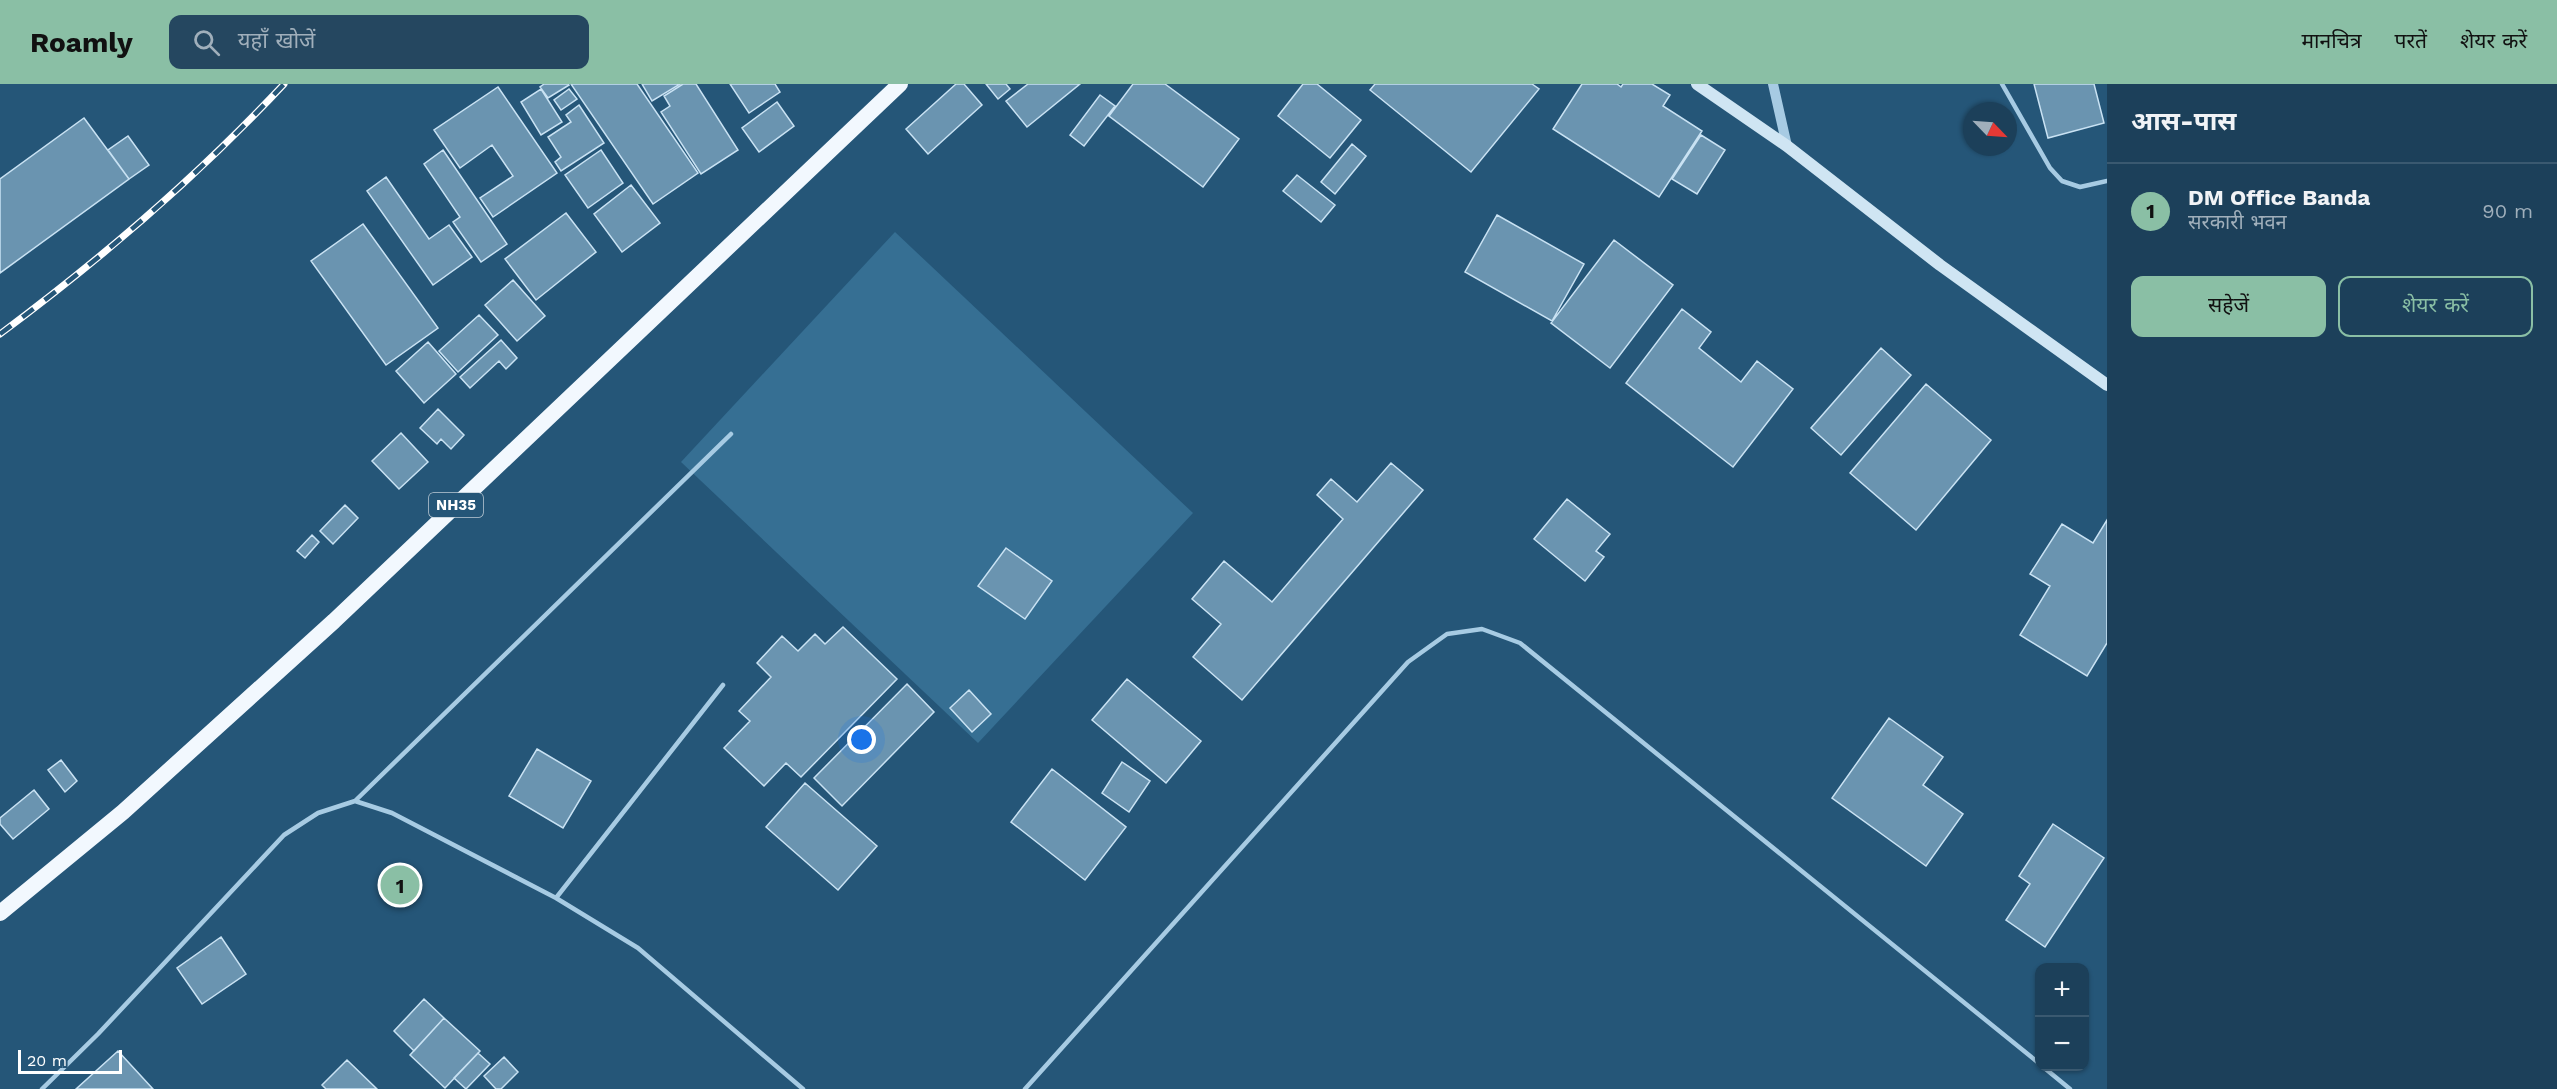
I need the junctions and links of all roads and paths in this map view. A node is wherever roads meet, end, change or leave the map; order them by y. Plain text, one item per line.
1 (900, 84) edge
2 (1696, 84) edge
3 (1773, 84) edge
4 (2002, 84) edge
5 (1787, 146) junction
6 (2107, 181) edge
7 (2107, 385) edge
8 (731, 434) dead end
9 (723, 685) dead end
10 (355, 801) junction
11 (556, 897) junction
12 (0, 913) edge
13 (2035, 1060) edge
14 (2048, 1071) edge
15 (42, 1089) edge
16 (803, 1089) edge
17 (1025, 1089) edge
18 (2070, 1089) edge

1 - 12 highway, NH35
2 - 5 main road
3 - 5 street
4 - 6 lane
5 - 7 main road
8 - 10 lane
9 - 11 lane
10 - 11 lane
10 - 15 lane
11 - 16 lane
13 - 17 lane
14 - 18 lane

